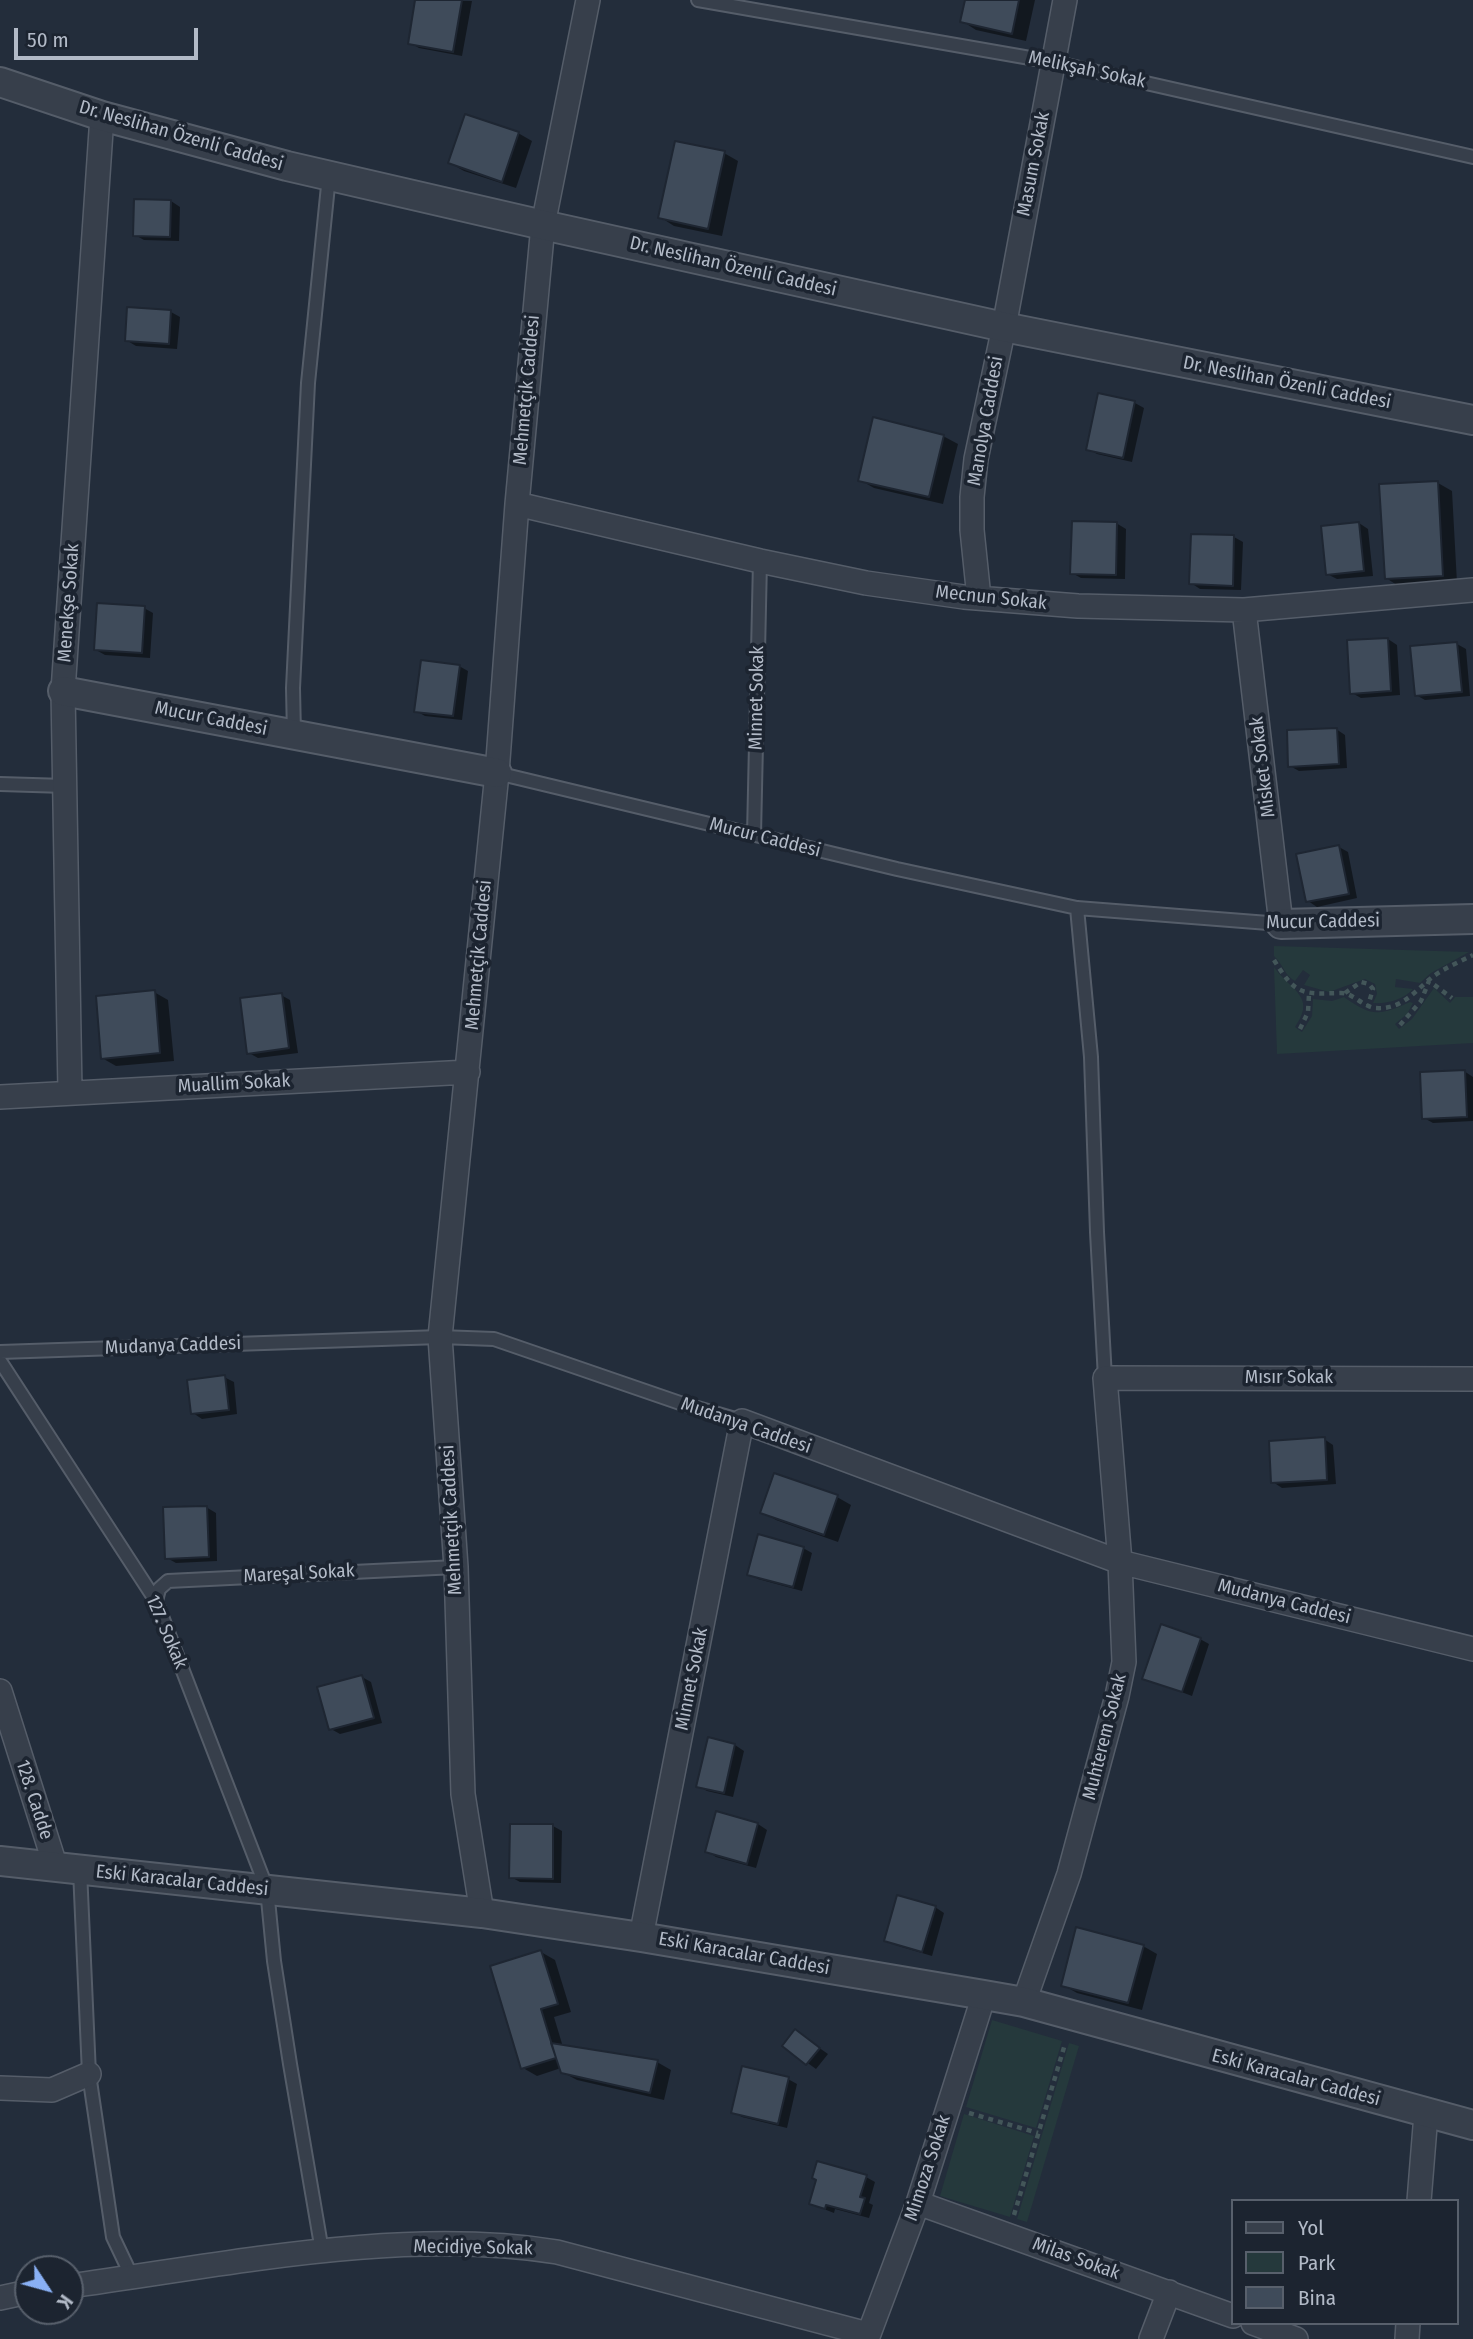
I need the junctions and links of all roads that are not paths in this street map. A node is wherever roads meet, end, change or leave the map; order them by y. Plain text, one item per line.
1 (588, 0) edge
2 (698, 0) edge
3 (1065, 0) edge
4 (1053, 62) junction
5 (0, 82) edge
6 (103, 116) junction
7 (1473, 157) edge
8 (330, 176) junction
9 (543, 225) junction
10 (1004, 327) junction
11 (1473, 420) edge
12 (517, 504) junction
13 (760, 561) junction
14 (1473, 590) edge
15 (979, 598) junction
16 (1244, 610) junction
17 (64, 691) junction
18 (294, 735) junction
19 (497, 773) junction
20 (0, 784) edge
21 (65, 786) junction
22 (754, 835) junction
23 (1077, 908) junction
24 (1473, 919) edge
25 (1281, 925) junction
26 (468, 1072) junction
27 (70, 1092) junction
28 (0, 1097) edge
29 (440, 1337) junction
30 (0, 1352) edge
31 (0, 1361) edge
32 (1105, 1378) junction
33 (1473, 1379) edge
34 (742, 1421) junction
35 (1120, 1562) junction
36 (456, 1567) junction
37 (156, 1601) junction
38 (1473, 1649) edge
39 (0, 1692) edge
40 (0, 1861) edge
41 (68, 1869) junction
42 (267, 1889) junction
43 (482, 1913) junction
44 (641, 1937) junction
45 (985, 1995) junction
46 (1024, 2003) junction
47 (89, 2074) junction
48 (0, 2088) edge
49 (1426, 2114) junction
50 (1473, 2125) edge
51 (1419, 2199) edge
52 (918, 2203) junction
53 (322, 2251) junction
54 (132, 2277) junction
55 (84, 2284) edge
56 (1169, 2292) junction
57 (1232, 2316) edge
58 (1258, 2325) edge
59 (868, 2337) edge
60 (1151, 2339) edge
61 (1296, 2339) edge

1 - 9 street, Mehmetçik Caddesi
2 - 4 lane, Melikşah Sokak
3 - 4 street, Masum Sokak
4 - 7 lane, Melikşah Sokak
4 - 10 street, Masum Sokak
5 - 6 street, Dr. Neslihan Özenli Caddesi
6 - 8 street, Dr. Neslihan Özenli Caddesi
6 - 17 street, Menekşe Sokak
8 - 9 street, Dr. Neslihan Özenli Caddesi
8 - 18 lane
9 - 10 street, Dr. Neslihan Özenli Caddesi
9 - 12 street, Mehmetçik Caddesi
10 - 11 street, Dr. Neslihan Özenli Caddesi
10 - 15 street, Manolya Caddesi
12 - 13 street, Mecnun Sokak
12 - 19 street, Mehmetçik Caddesi
13 - 15 street, Mecnun Sokak
13 - 22 lane, Minnet Sokak
14 - 16 street, Mecnun Sokak
15 - 16 street, Mecnun Sokak
16 - 25 street, Misket Sokak
17 - 18 street, Mucur Caddesi
17 - 21 street, Menekşe Sokak
18 - 19 street, Mucur Caddesi
19 - 22 lane, Mucur Caddesi
19 - 26 street, Mehmetçik Caddesi
20 - 21 lane
21 - 27 street, Menekşe Sokak
22 - 23 lane, Mucur Caddesi
23 - 25 lane, Mucur Caddesi
23 - 32 lane
24 - 25 street, Mucur Caddesi
26 - 27 street, Muallim Sokak
26 - 29 street, Mehmetçik Caddesi
27 - 28 street, Muallim Sokak
29 - 30 lane, Mudanya Caddesi
29 - 34 lane, Mudanya Caddesi
29 - 36 street, Mehmetçik Caddesi
31 - 37 lane, 127. Sokak
32 - 33 street, Mısır Sokak
32 - 35 street, Muhterem Sokak
34 - 35 street, Mudanya Caddesi
34 - 44 street, Minnet Sokak
35 - 38 street, Mudanya Caddesi
35 - 46 street, Muhterem Sokak
36 - 37 lane, Mareşal Sokak
36 - 43 street, Mehmetçik Caddesi
37 - 42 lane, 127. Sokak
39 - 41 street, 128. Cadde
40 - 41 street, Eski Karacalar Caddesi
41 - 42 street, Eski Karacalar Caddesi
41 - 47 lane
42 - 43 street, Eski Karacalar Caddesi
42 - 53 lane, 127. Sokak
43 - 44 street, Eski Karacalar Caddesi
44 - 45 street, Eski Karacalar Caddesi
45 - 46 street, Eski Karacalar Caddesi
45 - 52 street, Mimoza Sokak
46 - 49 street, Eski Karacalar Caddesi
47 - 48 street
47 - 54 lane
49 - 50 street, Eski Karacalar Caddesi
49 - 51 street
52 - 56 street, Milas Sokak
52 - 59 street, Mimoza Sokak
53 - 54 street, Mecidiye Sokak
53 - 59 street, Mecidiye Sokak
54 - 55 street, Mecidiye Sokak
56 - 57 street, Milas Sokak
56 - 60 street
58 - 61 street

